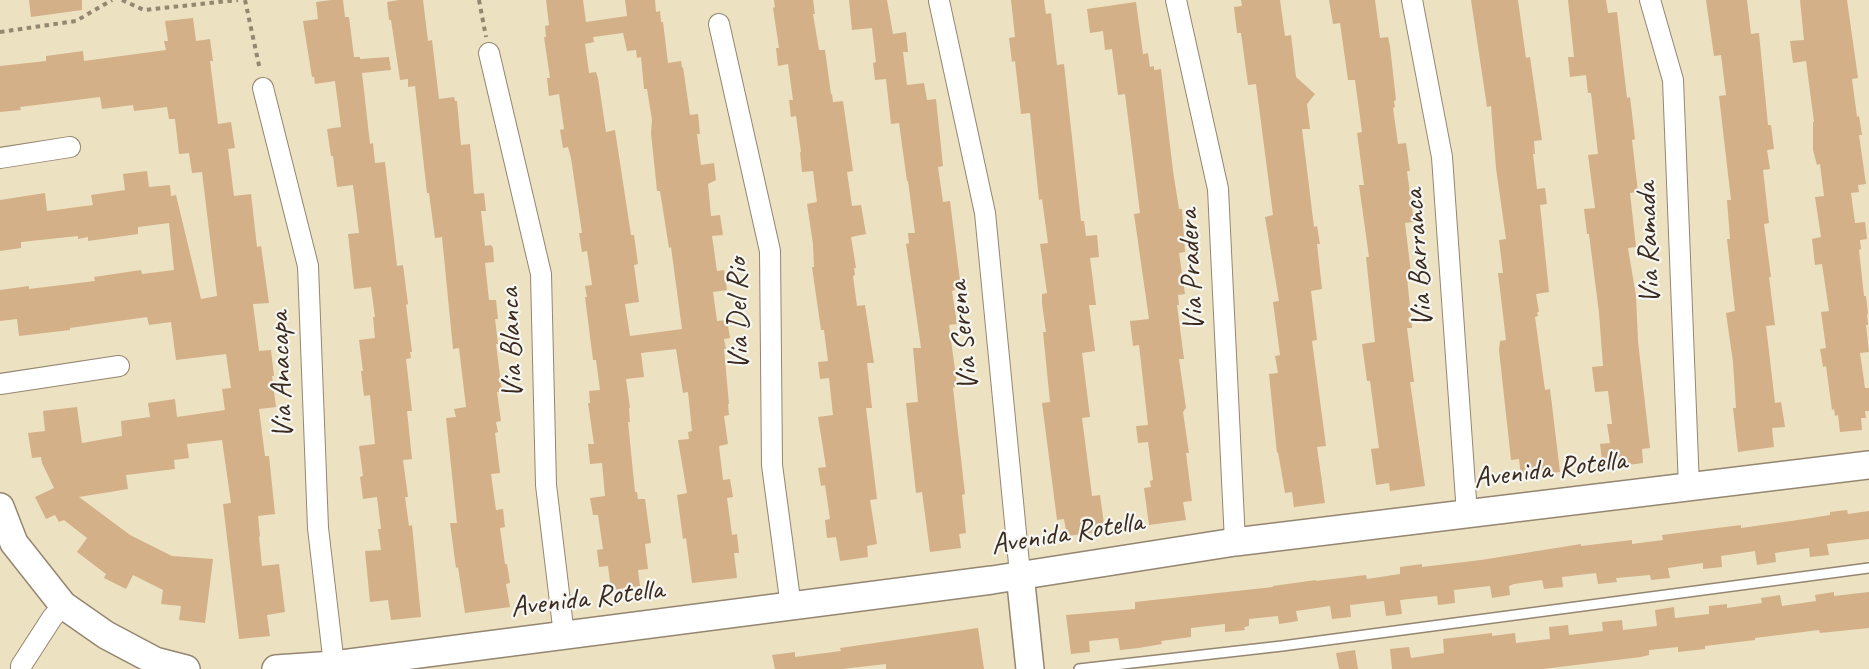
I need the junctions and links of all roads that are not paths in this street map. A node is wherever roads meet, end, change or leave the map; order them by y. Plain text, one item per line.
1 (1176, 0) edge
2 (1412, 0) edge
3 (1650, 0) edge
4 (939, 1) edge
5 (719, 24) dead end
6 (489, 53) road end
7 (263, 88) road end
8 (69, 147) dead end
9 (0, 158) edge
10 (119, 366) dead end
11 (0, 384) edge
12 (1869, 465) edge
13 (1689, 487) junction
14 (0, 507) edge
15 (1467, 514) junction
16 (1235, 542) junction
17 (1869, 568) edge
18 (1020, 574) junction
19 (63, 605) junction
20 (791, 607) junction
21 (564, 635) junction
22 (334, 665) junction
23 (21, 669) edge
24 (186, 669) edge
25 (276, 669) edge
26 (1030, 669) edge
27 (1079, 669) edge

1 - 16 street, Via Pradera
2 - 15 street, Via Barranca
3 - 13 street, Via Ramada
4 - 18 street, Via Serena
5 - 20 street, Via Del Rio
6 - 21 street, Via Blanca
7 - 22 street, Via Anacapa
8 - 9 street
10 - 11 street
12 - 13 street, Avenida Rotella
13 - 15 street, Avenida Rotella
14 - 19 street
15 - 16 street, Avenida Rotella
16 - 18 street, Avenida Rotella
17 - 27 lane
18 - 20 street, Avenida Rotella
18 - 26 street, Via Serena
19 - 23 street
19 - 24 street
20 - 21 street, Avenida Rotella
21 - 22 street, Avenida Rotella
22 - 25 street, Avenida Rotella

